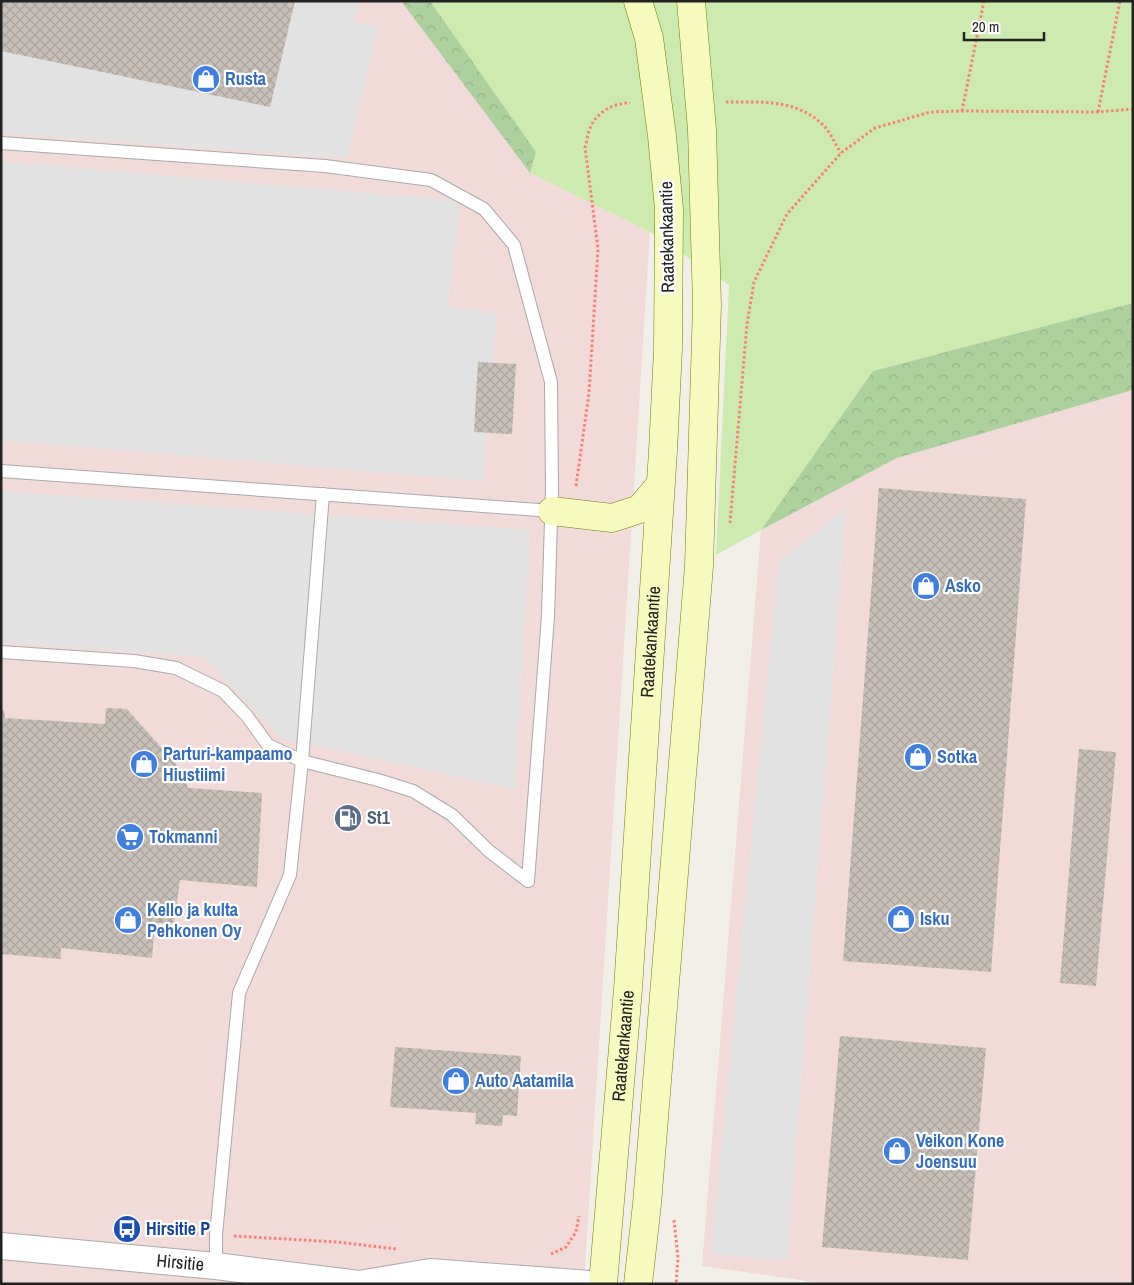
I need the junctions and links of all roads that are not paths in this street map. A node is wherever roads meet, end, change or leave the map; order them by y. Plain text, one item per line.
1 (638, 1) edge
2 (691, 1) edge
3 (1, 143) edge
4 (1, 471) edge
5 (660, 485) junction
6 (323, 494) junction
7 (552, 511) junction
8 (1, 652) edge
9 (302, 761) junction
10 (1, 1246) edge
11 (216, 1266) junction
12 (359, 1284) edge
13 (590, 1284) edge
14 (603, 1284) edge
15 (638, 1284) edge

1 - 5 main road, Raatekankaantie
2 - 15 main road, Raatekankaantie
3 - 7 lane
4 - 6 lane
5 - 7 main road
5 - 14 main road, Raatekankaantie
6 - 7 lane
6 - 9 lane
7 - 9 lane
8 - 9 lane
9 - 11 lane
10 - 11 street, Hirsitie
11 - 12 street, Hirsitie
12 - 13 street, Hirsitie

